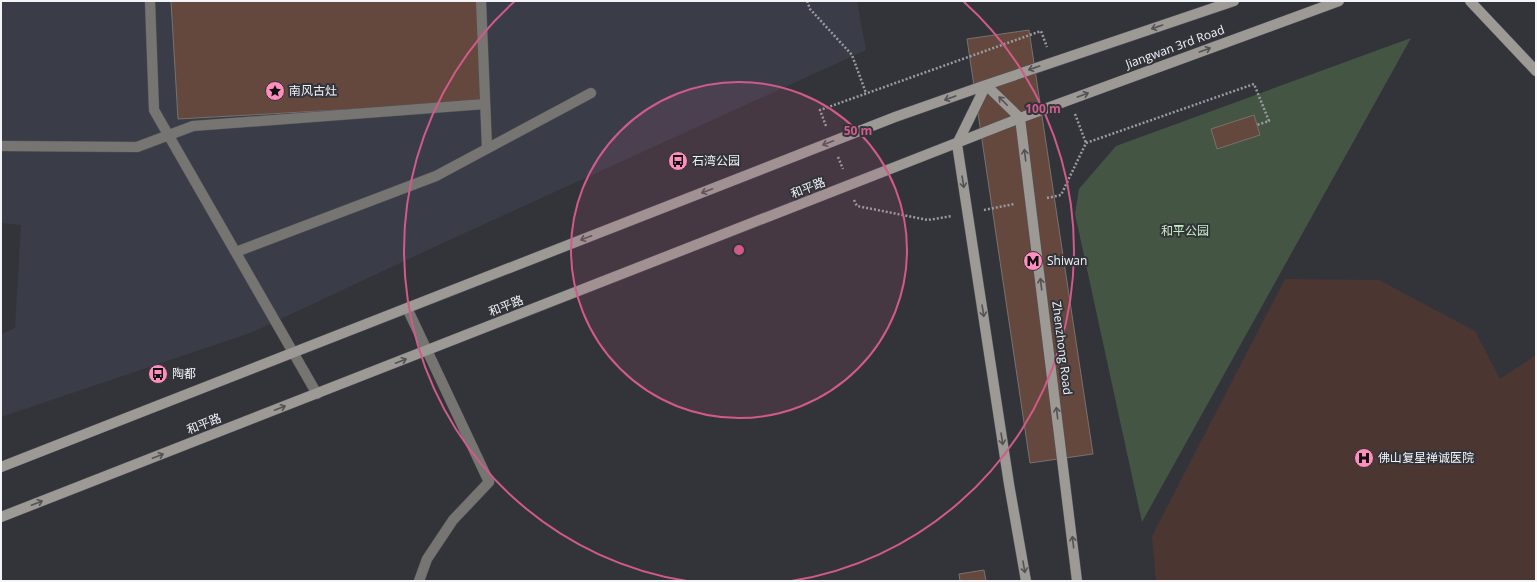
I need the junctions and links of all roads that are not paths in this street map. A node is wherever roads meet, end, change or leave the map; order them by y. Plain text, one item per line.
1 (150, 1) edge
2 (481, 1) edge
3 (1234, 1) edge
4 (1339, 1) edge
5 (1470, 1) edge
6 (1536, 71) edge
7 (986, 85) junction
8 (590, 93) dead end
9 (485, 104) junction
10 (1020, 118) junction
11 (168, 135) junction
12 (958, 144) junction
13 (1, 146) edge
14 (487, 148) junction
15 (236, 252) junction
16 (406, 308) junction
17 (426, 351) junction
18 (293, 353) junction
19 (317, 394) junction
20 (1, 467) edge
21 (1, 517) edge
22 (419, 581) edge
23 (1026, 581) edge
24 (1077, 581) edge

1 - 11 lane
2 - 9 lane
3 -> 7 main road, Jiangwan 3rd Road
10 -> 4 main road, Jiangwan 3rd Road
5 - 6 main road
10 -> 7 main road
7 - 12 main road
7 -> 16 main road
8 - 14 lane
9 - 11 lane
9 - 14 lane
10 - 12 main road, 和平路
24 -> 10 main road, Zhenzhong Road
11 - 13 lane
11 - 15 lane
12 - 17 main road, 和平路
12 -> 23 main road
14 - 15 lane
15 - 18 lane
16 - 17 lane
16 - 18 main road
19 -> 17 main road, 和平路
17 - 22 lane
18 - 19 lane
18 - 20 main road
21 -> 19 main road, 和平路

